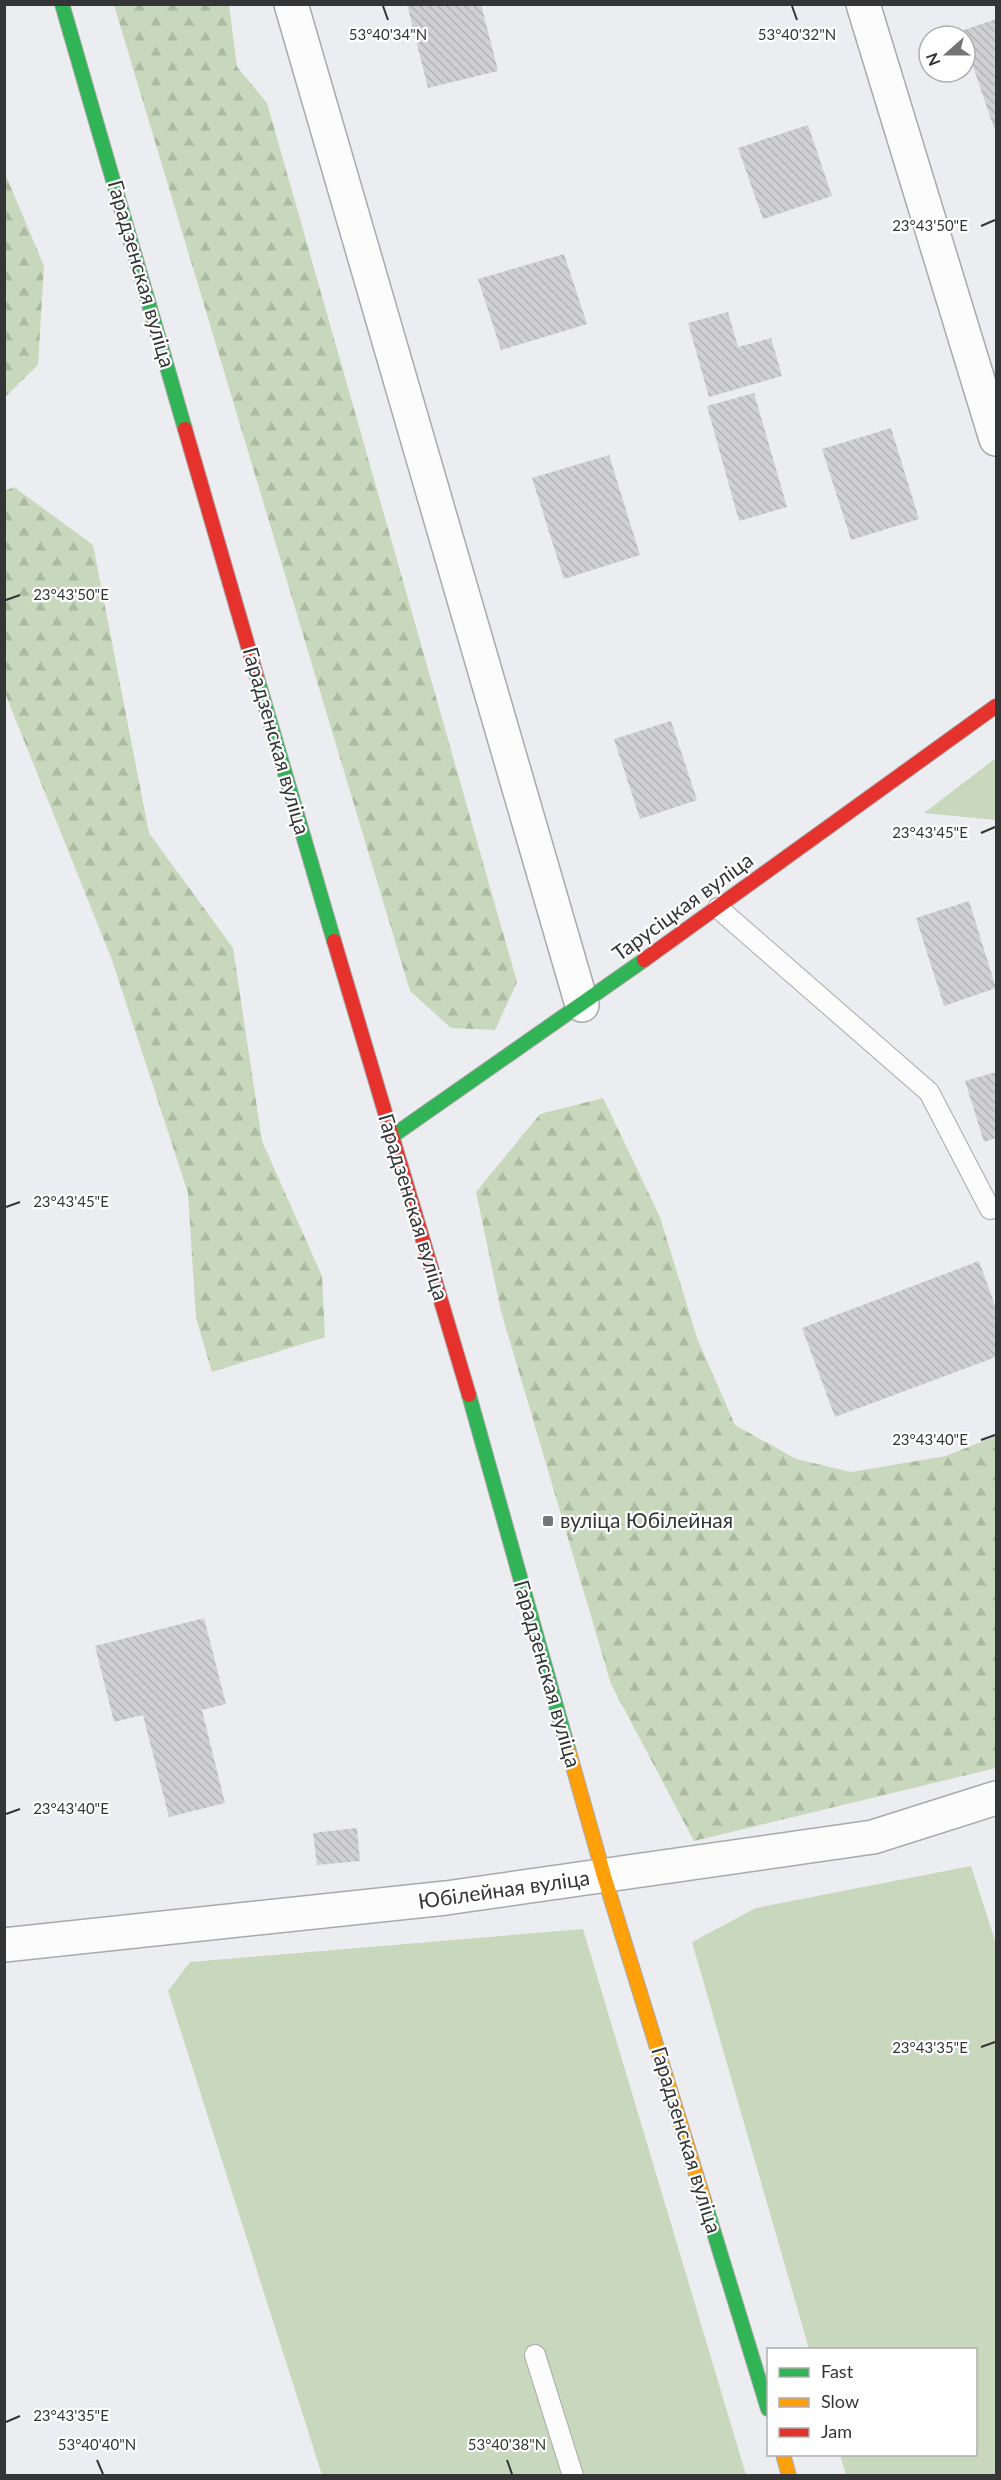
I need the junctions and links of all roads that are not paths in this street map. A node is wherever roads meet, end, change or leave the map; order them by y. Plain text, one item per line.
1 (62, 4) edge
2 (291, 4) edge
3 (863, 4) edge
4 (996, 439) edge
5 (996, 706) edge
6 (718, 908) junction
7 (582, 1005) junction
8 (391, 1137) junction
9 (996, 1207) edge
10 (996, 1798) edge
11 (604, 1876) junction
12 (4, 1945) edge
13 (535, 2355) dead end
14 (767, 2406) edge
15 (784, 2456) edge
16 (573, 2475) edge
17 (789, 2475) edge

1 - 8 main road, Гарадзенская вуліца
2 - 7 street
3 - 4 street
5 - 6 main road, Тарусіцкая вуліца
6 - 7 main road, Тарусіцкая вуліца
6 - 9 lane
7 - 8 main road, Тарусіцкая вуліца
8 - 11 main road, Гарадзенская вуліца
10 - 11 street, Юбілейная вуліца
11 - 12 street, Юбілейная вуліца
11 - 14 main road, Гарадзенская вуліца
13 - 16 lane
15 - 17 main road

